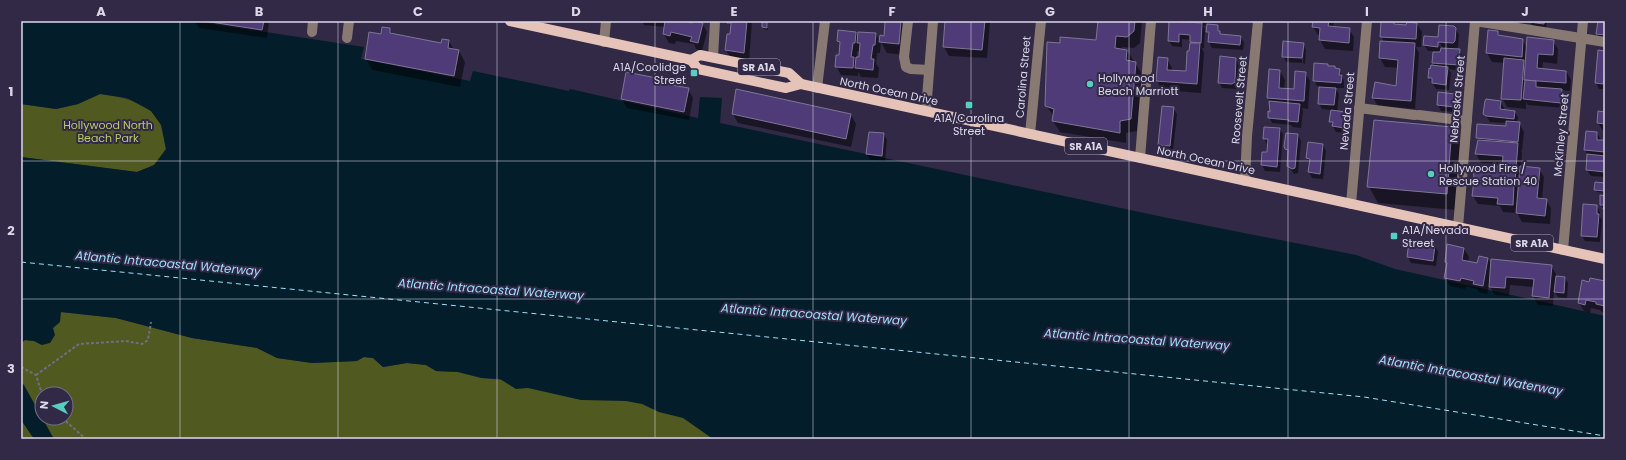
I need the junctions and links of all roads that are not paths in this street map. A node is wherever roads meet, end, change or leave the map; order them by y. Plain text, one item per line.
1 (313, 21) edge
2 (349, 21) edge
3 (510, 21) edge
4 (606, 21) edge
5 (715, 21) edge
6 (825, 21) edge
7 (908, 21) edge
8 (933, 21) edge
9 (1041, 21) edge
10 (1151, 21) edge
11 (1258, 21) edge
12 (1367, 21) edge
13 (1475, 21) edge
14 (1583, 21) edge
15 (312, 32) dead end
16 (347, 38) dead end
17 (1582, 38) junction
18 (604, 42) junction
19 (1605, 42) edge
20 (713, 57) junction
21 (691, 60) junction
22 (929, 70) junction
23 (802, 84) junction
24 (817, 88) junction
25 (1359, 108) junction
26 (926, 112) junction
27 (1467, 121) junction
28 (1030, 134) junction
29 (1140, 158) junction
30 (1245, 181) junction
31 (1351, 204) junction
32 (1458, 228) junction
33 (1563, 250) junction
34 (1605, 259) edge

1 - 15 street
2 - 16 street
3 - 18 main road, North Ocean Drive / SR A1A
4 - 18 street
5 - 20 street
6 - 24 street
7 - 22 street
8 - 22 street
9 - 28 street, Carolina Street
10 - 29 street
11 - 30 street, Roosevelt Street
12 - 25 street, Nevada Street
13 - 17 street
13 - 27 street, Nebraska Street
14 - 17 street, McKinley Street
17 - 19 street
17 - 33 street, McKinley Street
18 - 21 main road, North Ocean Drive / SR A1A
20 - 21 main road, North Ocean Drive / SR A1A
20 - 23 main road, North Ocean Drive / SR A1A
21 - 23 main road, North Ocean Drive / SR A1A
22 - 26 street
23 - 24 main road, North Ocean Drive / SR A1A
24 - 26 main road, North Ocean Drive / SR A1A
25 - 27 street
25 - 31 street, Nevada Street
26 - 28 main road, North Ocean Drive / SR A1A
27 - 32 street, Nebraska Street
28 - 29 main road, North Ocean Drive / SR A1A
29 - 30 main road, North Ocean Drive / SR A1A
30 - 31 main road, North Ocean Drive / SR A1A
31 - 32 main road, North Ocean Drive / SR A1A
32 - 33 main road, North Ocean Drive / SR A1A
33 - 34 main road, North Ocean Drive / SR A1A

